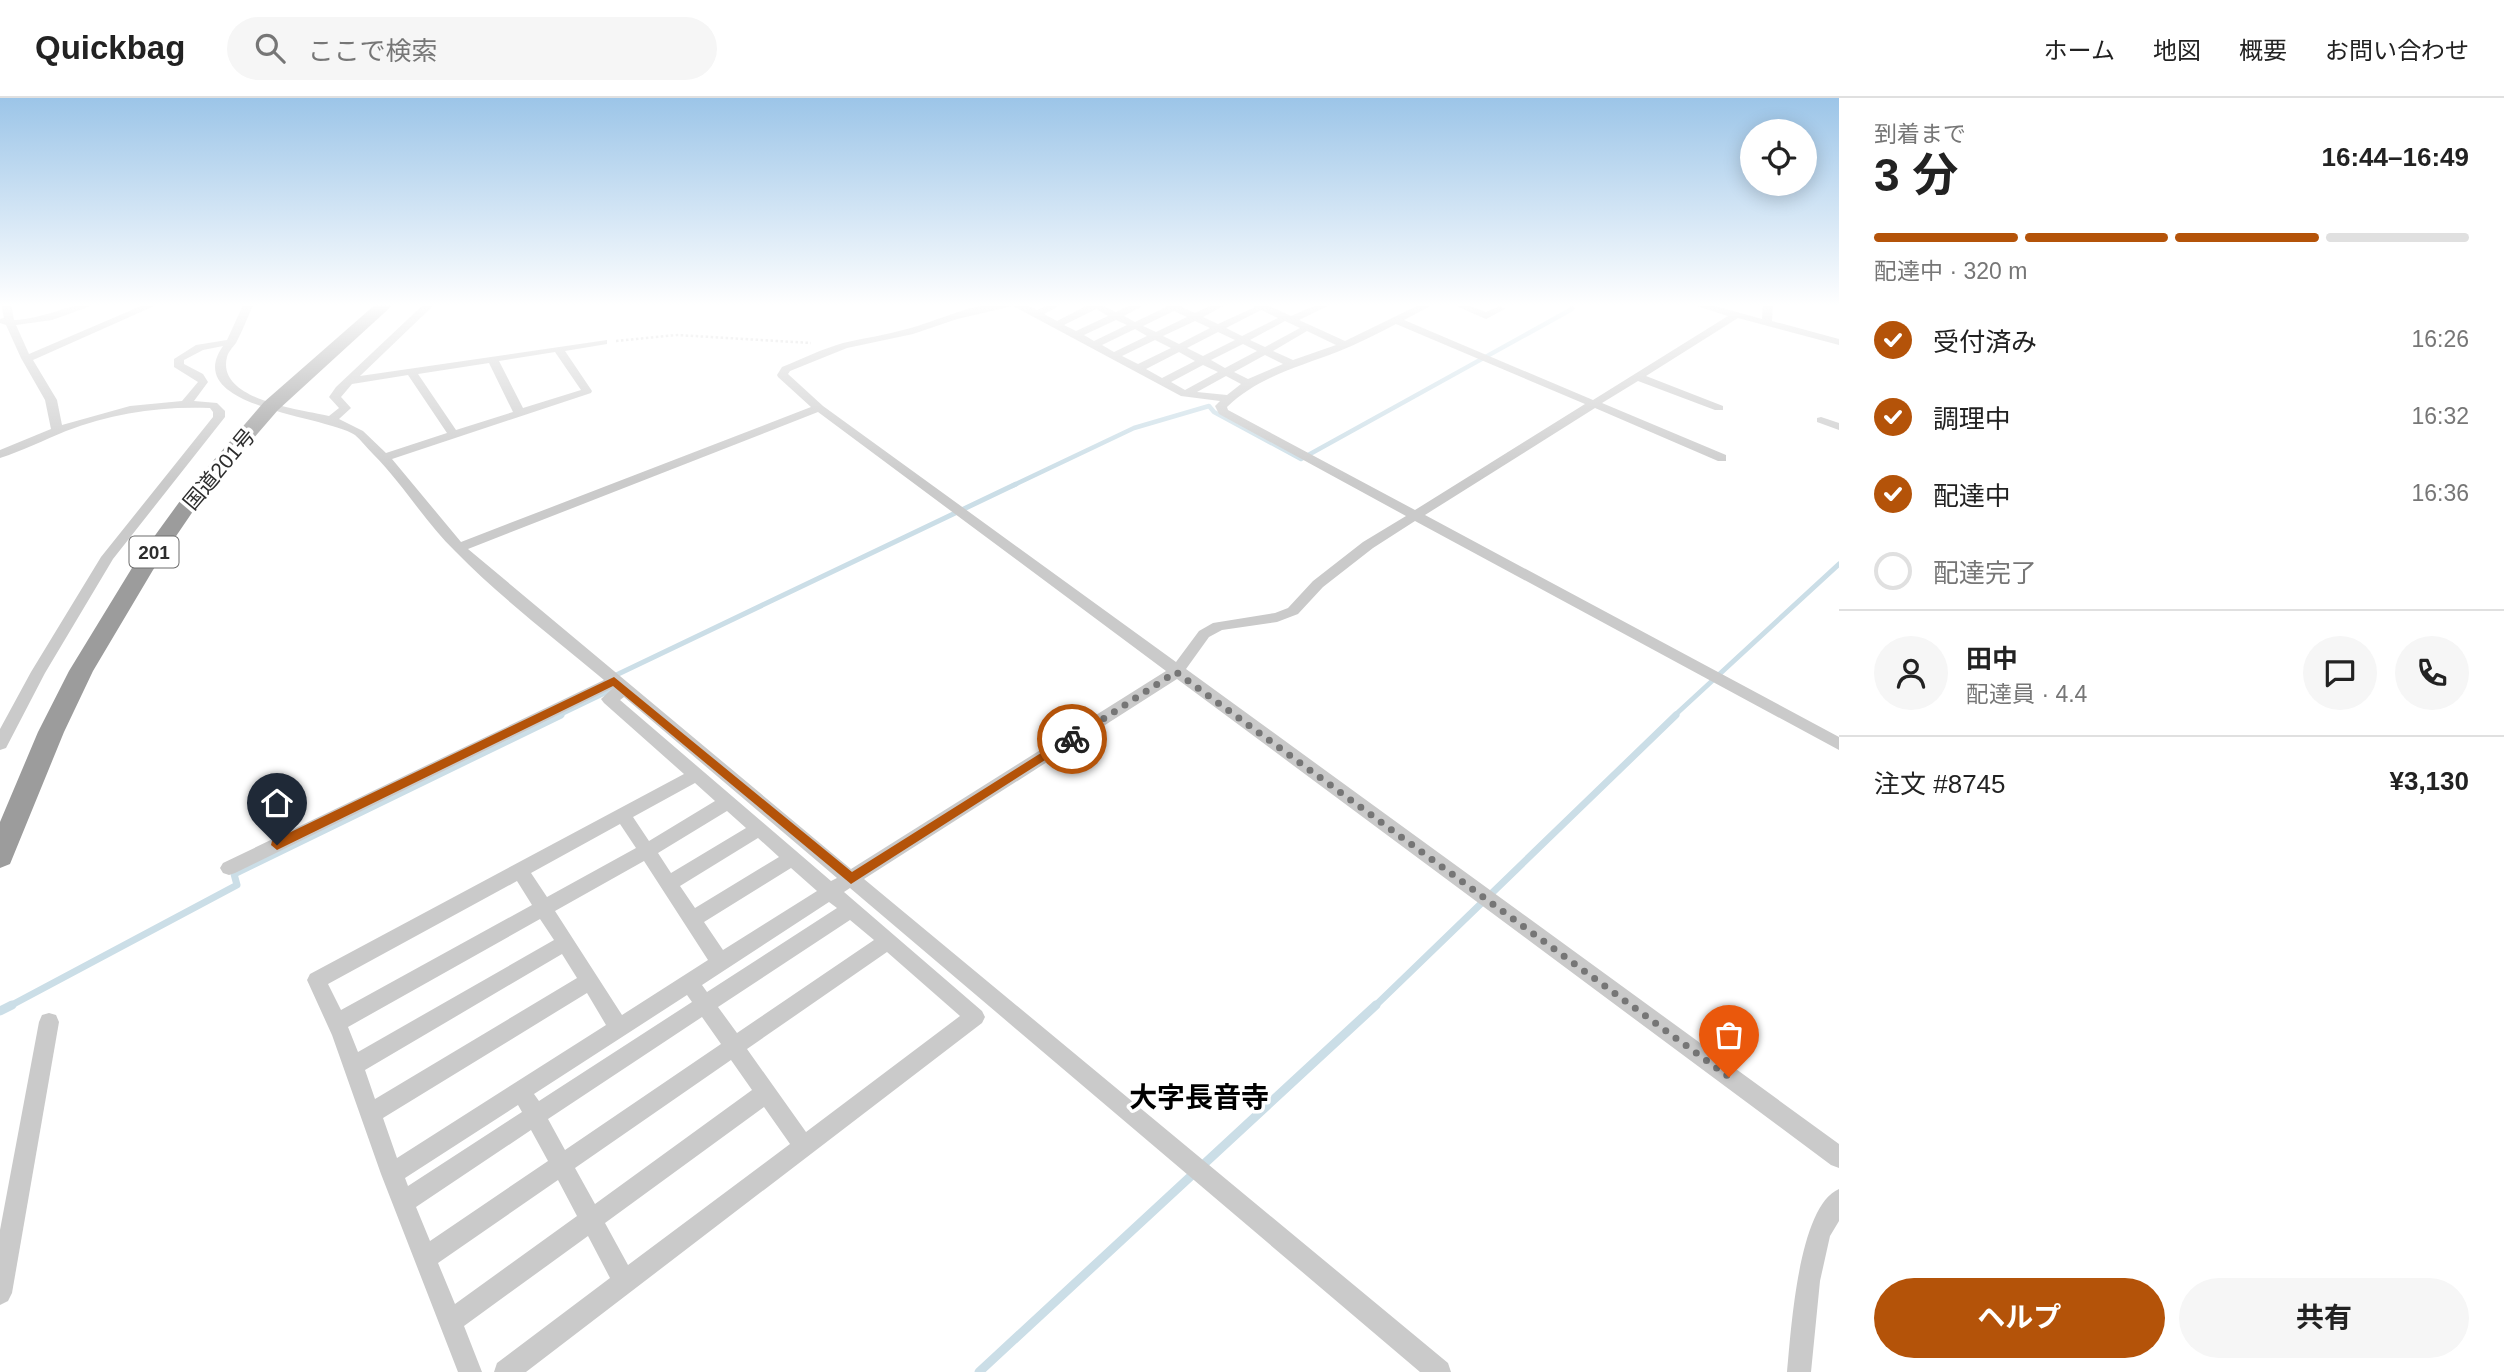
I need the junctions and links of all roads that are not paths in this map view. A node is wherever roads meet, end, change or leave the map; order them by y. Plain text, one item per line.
1 (29, 362) edge
2 (178, 362) edge
3 (222, 362) edge
4 (318, 362) edge
5 (368, 362) edge
6 (473, 362) edge
7 (494, 362) edge
8 (568, 362) edge
9 (803, 362) edge
10 (1125, 362) edge
11 (1149, 362) edge
12 (1197, 362) edge
13 (1206, 362) edge
14 (1239, 362) edge
15 (1495, 362) edge
16 (1661, 362) edge
17 (1290, 363) edge
18 (1137, 369) junction
19 (410, 370) junction
20 (1223, 371) junction
21 (1638, 377) junction
22 (348, 381) junction
23 (1162, 382) junction
24 (1249, 384) junction
25 (1185, 394) junction
26 (1227, 398) junction
27 (186, 404) junction
28 (1593, 405) junction
29 (271, 406) junction
30 (819, 408) junction
31 (1719, 408) dead end
32 (519, 412) junction
33 (331, 420) junction
34 (1821, 420) dead end
35 (1839, 426) edge
36 (57, 431) junction
37 (453, 434) junction
38 (0, 454) edge
39 (384, 458) junction
40 (1721, 458) dead end
41 (1416, 517) junction
42 (460, 548) junction
43 (1176, 672) junction
44 (619, 685) junction
45 (0, 744) edge
46 (1839, 744) edge
47 (696, 775) junction
48 (728, 802) junction
49 (624, 815) junction
50 (759, 829) junction
51 (648, 850) junction
52 (0, 856) edge
53 (793, 858) junction
54 (229, 868) dead end
55 (520, 871) junction
56 (851, 879) junction
57 (669, 883) junction
58 (831, 891) junction
59 (543, 908) junction
60 (851, 909) junction
61 (693, 919) junction
62 (888, 941) junction
63 (565, 943) junction
64 (720, 962) junction
65 (590, 981) junction
66 (689, 982) junction
67 (705, 1005) junction
68 (49, 1022) dead end
69 (337, 1023) junction
70 (619, 1027) junction
71 (735, 1047) junction
72 (353, 1066) junction
73 (521, 1090) junction
74 (766, 1093) junction
75 (370, 1114) junction
76 (535, 1116) junction
77 (803, 1145) junction
78 (1839, 1157) edge
79 (562, 1165) junction
80 (392, 1174) junction
81 (1839, 1200) edge
82 (403, 1202) junction
83 (592, 1220) junction
84 (425, 1258) junction
85 (625, 1282) junction
86 (0, 1293) edge
87 (450, 1322) junction
88 (470, 1372) edge
89 (506, 1372) edge
90 (1439, 1372) edge
91 (1799, 1372) edge

1 - 36 street
2 - 27 street
3 - 29 street
4 - 29 highway, 国道201号 / 201
5 - 22 street
6 - 19 street
7 - 32 street
8 - 32 street
9 - 30 street
10 - 18 street
11 - 18 street
12 - 23 street
13 - 20 street
14 - 20 street
15 - 28 street
16 - 21 street
17 - 24 street
18 - 23 street
19 - 22 street
19 - 37 street
20 - 24 street
20 - 25 street
21 - 28 street
21 - 31 street
22 - 33 street
23 - 25 street
24 - 26 street
25 - 26 street
26 - 41 street
27 - 36 street
27 - 45 street
28 - 40 street
28 - 41 street
29 - 33 street
29 - 52 highway, 国道201号 / 201
30 - 42 street
30 - 43 street
32 - 37 street
33 - 39 street
34 - 35 street
36 - 38 street
37 - 39 street
39 - 42 street
41 - 43 street
41 - 46 street
42 - 44 street
43 - 56 street
43 - 78 street
44 - 47 street
44 - 54 street
44 - 56 street
47 - 48 street
47 - 49 street
48 - 50 street
48 - 51 street
49 - 51 street
49 - 55 street
50 - 53 street
50 - 57 street
51 - 57 street
51 - 59 street
53 - 58 street
53 - 61 street
55 - 59 street
55 - 69 street
56 - 58 street
56 - 90 street
57 - 61 street
58 - 60 street
58 - 64 street
59 - 63 street
59 - 69 street
60 - 62 street
60 - 67 street
61 - 64 street
62 - 71 street
62 - 77 street
63 - 65 street
63 - 72 street
64 - 66 street
65 - 70 street
65 - 75 street
66 - 67 street
66 - 70 street
67 - 71 street
67 - 76 street
68 - 86 street
69 - 72 street
70 - 73 street
71 - 74 street
71 - 79 street
72 - 75 street
73 - 76 street
73 - 80 street
74 - 77 street
74 - 83 street
75 - 80 street
76 - 79 street
76 - 82 street
77 - 85 street
79 - 83 street
79 - 84 street
80 - 82 street
81 - 91 street
82 - 84 street
83 - 85 street
83 - 87 street
84 - 87 street
85 - 89 street
87 - 88 street

